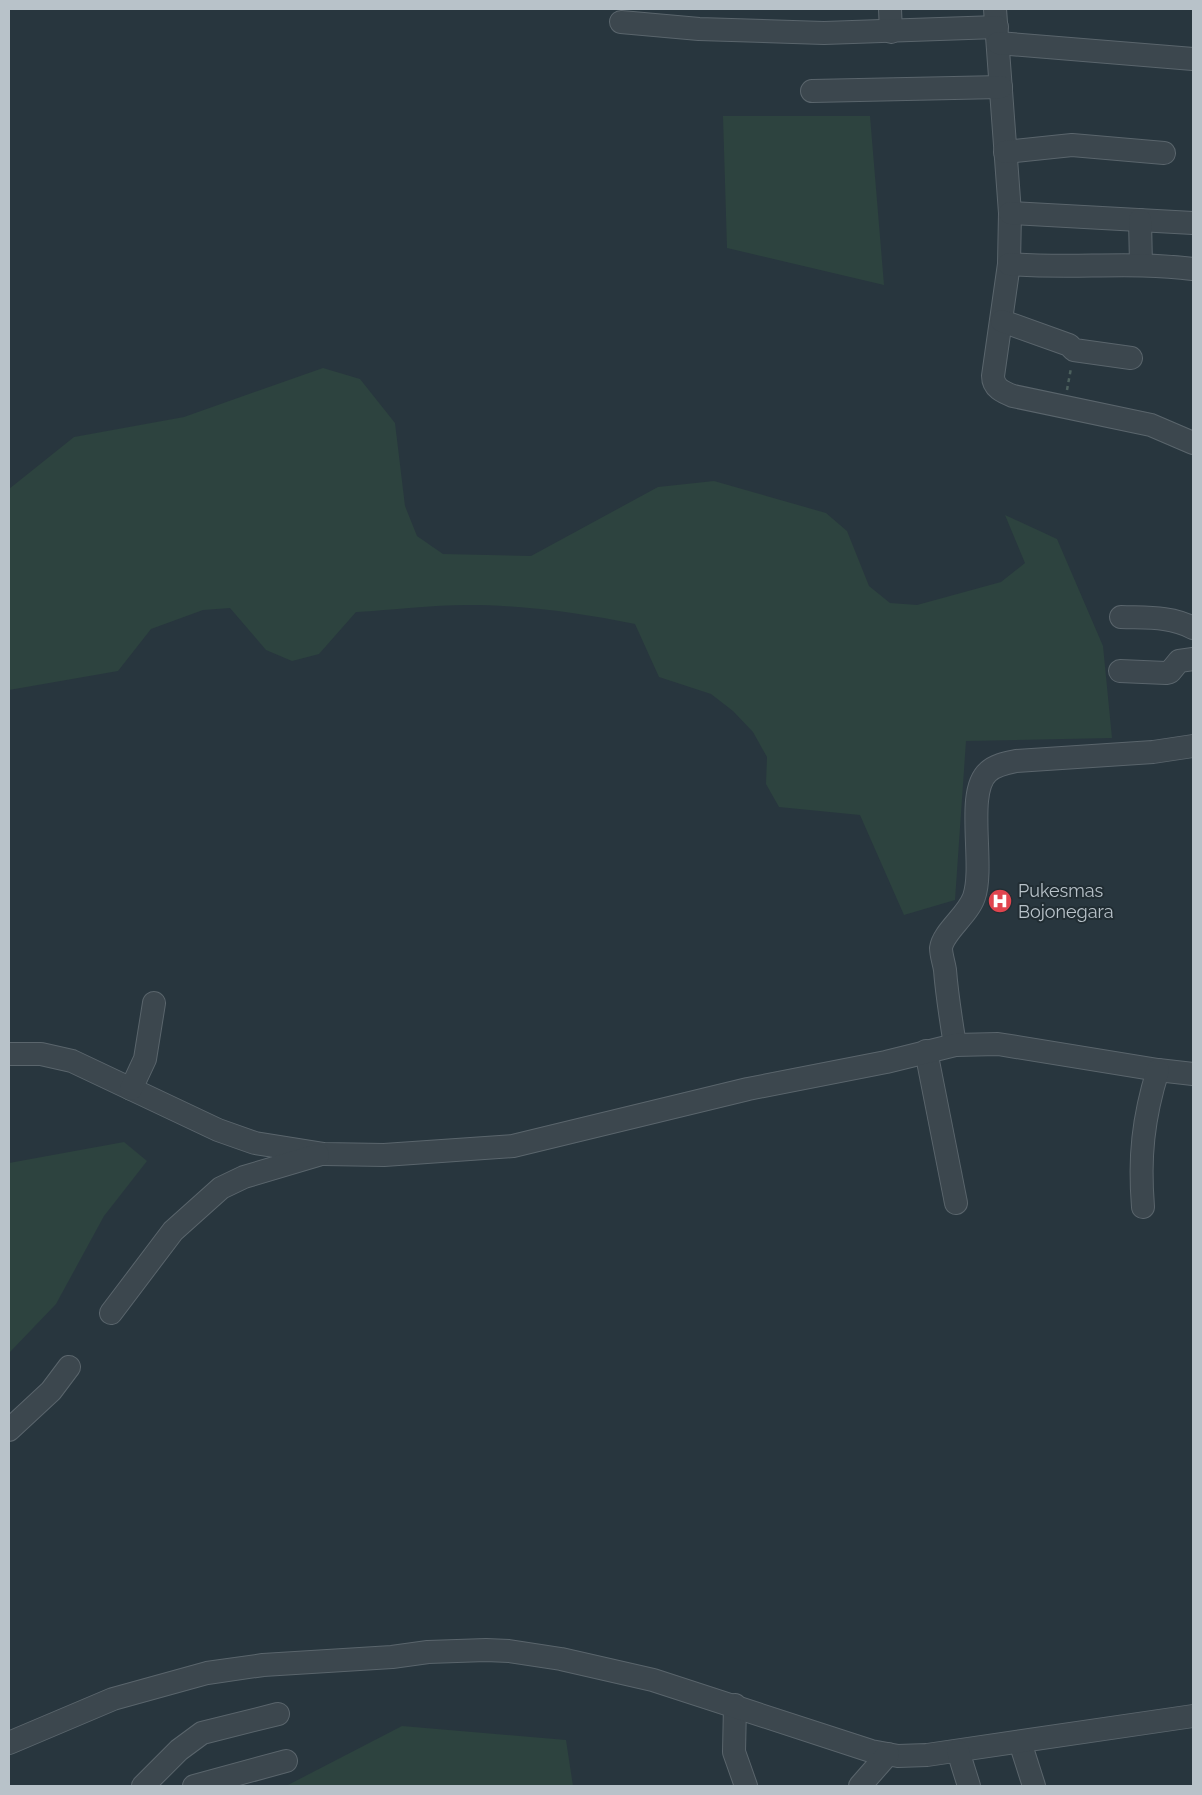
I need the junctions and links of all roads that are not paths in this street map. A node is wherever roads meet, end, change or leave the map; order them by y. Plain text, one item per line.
1 (890, 9) edge
2 (621, 22) dead end
3 (997, 26) edge
4 (891, 32) junction
5 (1193, 59) edge
6 (1002, 87) junction
7 (812, 91) dead end
8 (1005, 152) junction
9 (1164, 153) dead end
10 (1010, 213) junction
11 (1140, 220) junction
12 (1193, 223) edge
13 (1009, 264) junction
14 (1141, 265) junction
15 (1193, 269) edge
16 (1002, 321) junction
17 (1131, 358) dead end
18 (1193, 443) edge
19 (1121, 617) dead end
20 (1193, 628) edge
21 (1193, 659) edge
22 (1120, 671) dead end
23 (1193, 746) edge
24 (154, 1003) dead end
25 (955, 1045) junction
26 (926, 1051) junction
27 (9, 1054) edge
28 (1158, 1070) junction
29 (1193, 1074) edge
30 (131, 1089) junction
31 (324, 1154) junction
32 (956, 1203) dead end
33 (1143, 1207) dead end
34 (111, 1313) dead end
35 (70, 1367) dead end
36 (9, 1430) edge
37 (735, 1706) junction
38 (278, 1714) dead end
39 (1193, 1716) edge
40 (1020, 1742) junction
41 (9, 1744) edge
42 (958, 1751) junction
43 (888, 1754) junction
44 (286, 1762) dead end
45 (142, 1786) edge
46 (194, 1786) edge
47 (746, 1786) edge
48 (860, 1786) edge
49 (969, 1786) edge
50 (1034, 1786) edge

1 - 4 street
2 - 4 street
3 - 4 street
3 - 5 street
3 - 6 street
6 - 7 street
6 - 8 street
8 - 9 street
8 - 10 street
10 - 11 street
10 - 13 street
11 - 12 street
11 - 14 street
13 - 14 street
13 - 16 street
14 - 15 street
16 - 17 street
16 - 18 street
19 - 20 street
21 - 22 street
23 - 25 street
24 - 30 street
25 - 26 street
25 - 28 street
26 - 31 street
26 - 32 street
27 - 30 street
28 - 29 street
28 - 33 street
30 - 31 street
31 - 34 street
35 - 36 street
37 - 41 street
37 - 43 street
37 - 47 street
38 - 45 street
39 - 40 street
40 - 42 street
40 - 50 street
42 - 43 street
42 - 49 street
43 - 48 street
44 - 46 street

